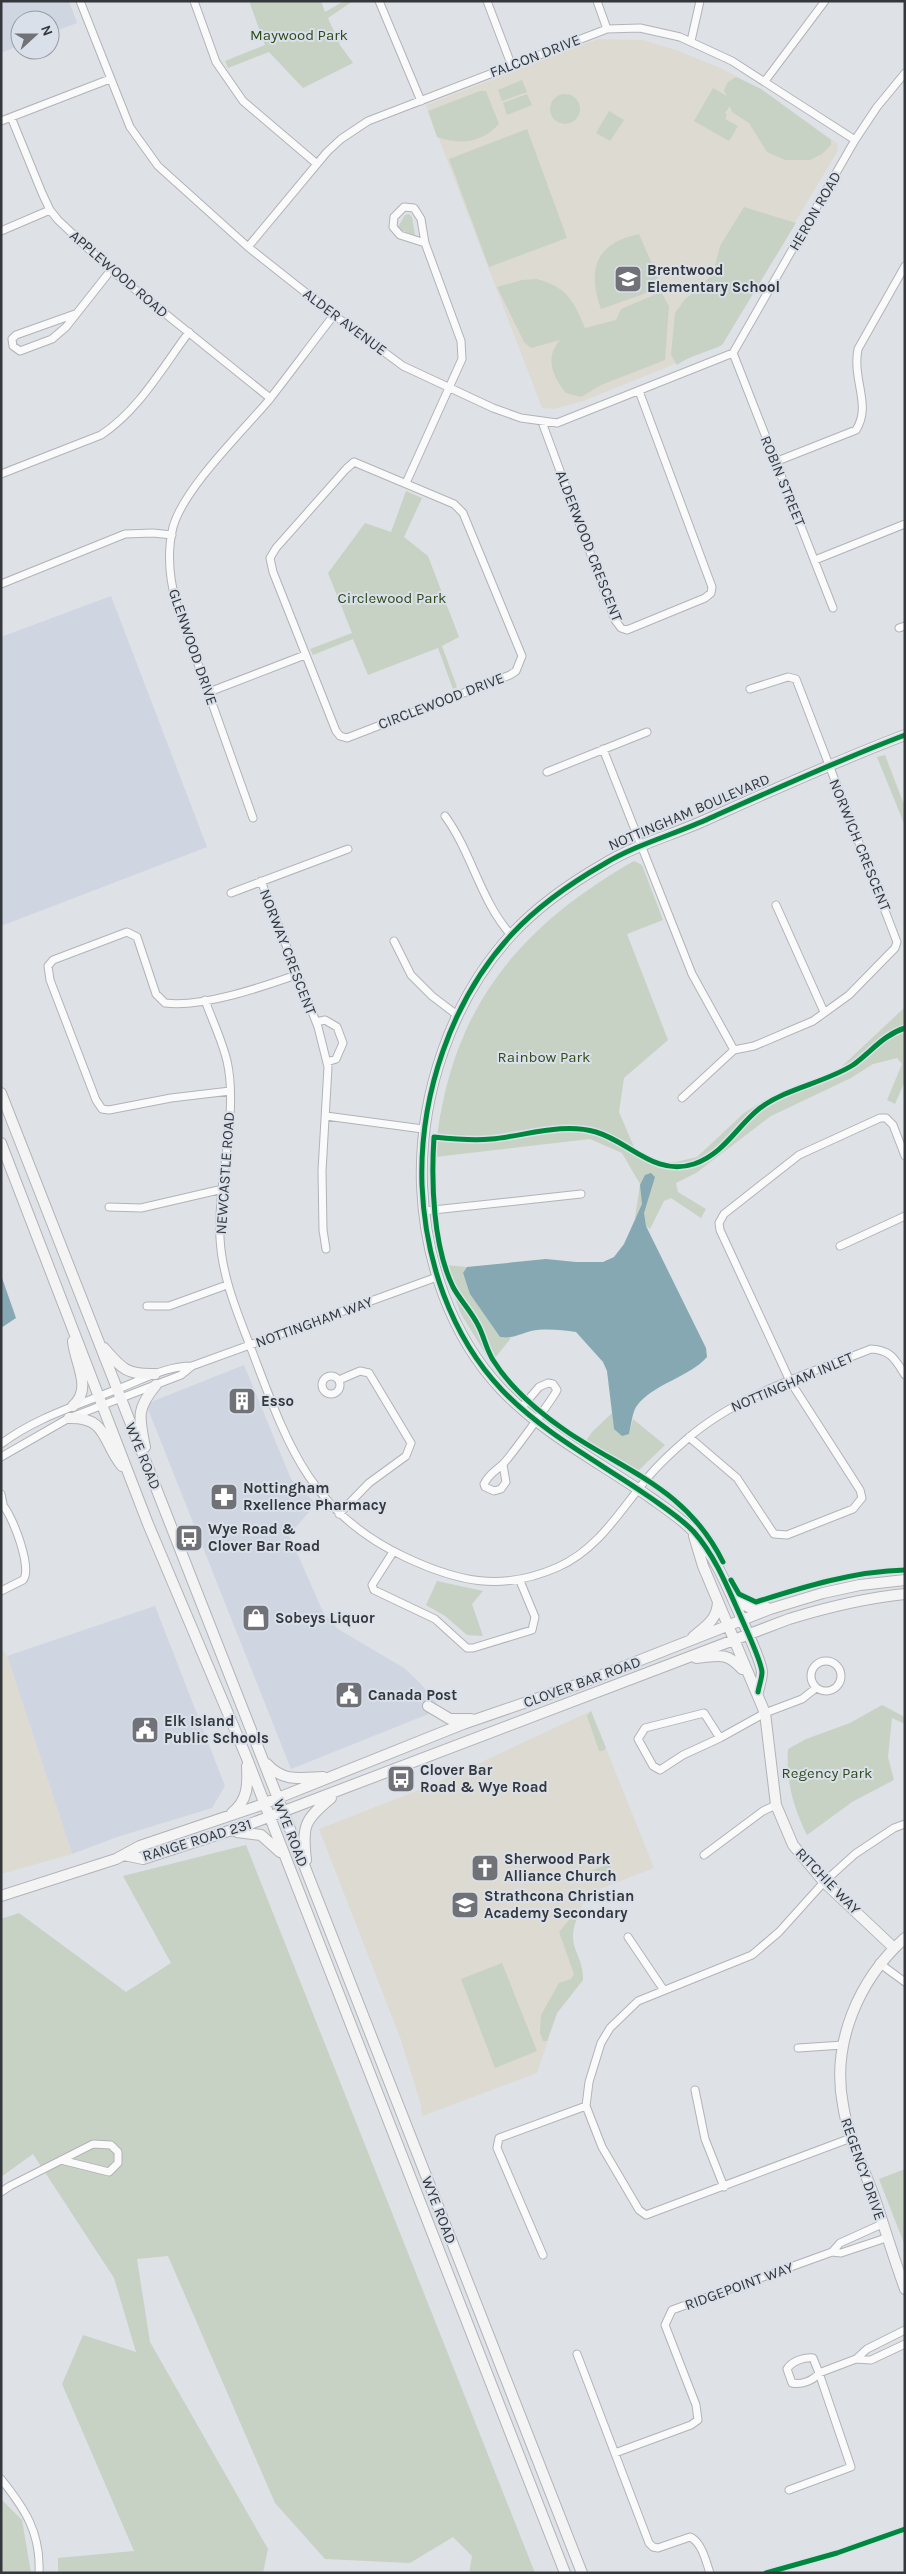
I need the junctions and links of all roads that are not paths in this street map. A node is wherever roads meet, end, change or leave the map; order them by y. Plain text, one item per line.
1 (80, 1) edge
2 (194, 1) edge
3 (379, 1) edge
4 (487, 1) edge
5 (597, 1) edge
6 (700, 1) edge
7 (825, 1) edge
8 (607, 29) junction
9 (691, 41) junction
10 (511, 64) junction
11 (905, 73) edge
12 (110, 80) junction
13 (765, 82) junction
14 (421, 101) junction
15 (11, 116) junction
16 (1, 120) edge
17 (855, 140) junction
18 (317, 164) junction
19 (50, 210) junction
20 (1, 231) edge
21 (425, 243) junction
22 (248, 247) junction
23 (905, 266) edge
24 (111, 270) junction
25 (75, 314) junction
26 (334, 315) junction
27 (189, 332) junction
28 (733, 354) junction
29 (450, 387) junction
30 (638, 391) junction
31 (270, 398) junction
32 (542, 422) junction
33 (775, 462) junction
34 (1, 474) edge
35 (406, 483) junction
36 (905, 524) edge
37 (172, 535) junction
38 (815, 560) junction
39 (1, 584) edge
40 (833, 608) dead end
41 (305, 655) junction
42 (750, 689) dead end
43 (209, 692) junction
44 (648, 732) dead end
45 (905, 735) edge
46 (603, 749) junction
47 (828, 764) junction
48 (547, 772) dead end
49 (444, 816) dead end
50 (253, 818) dead end
51 (641, 847) junction
52 (348, 849) dead end
53 (261, 882) junction
54 (231, 892) dead end
55 (776, 905) dead end
56 (511, 935) junction
57 (394, 942) dead end
58 (296, 974) junction
59 (205, 1000) junction
60 (824, 1012) junction
61 (457, 1015) junction
62 (316, 1022) junction
63 (734, 1050) junction
64 (327, 1062) junction
65 (230, 1091) junction
66 (1, 1093) edge
67 (682, 1098) dead end
68 (326, 1116) junction
69 (423, 1129) junction
70 (1, 1144) edge
71 (905, 1156) edge
72 (222, 1189) junction
73 (581, 1194) dead end
74 (109, 1207) dead end
75 (424, 1211) junction
76 (905, 1216) edge
77 (840, 1246) dead end
78 (326, 1249) dead end
79 (437, 1277) junction
80 (227, 1284) junction
81 (147, 1306) dead end
82 (73, 1330) junction
83 (99, 1342) junction
84 (250, 1345) junction
85 (192, 1366) junction
86 (155, 1374) junction
87 (905, 1374) edge
88 (339, 1380) dead end
89 (790, 1381) junction
90 (156, 1385) junction
91 (119, 1394) junction
92 (100, 1401) junction
93 (73, 1406) junction
94 (522, 1407) junction
95 (69, 1418) junction
96 (536, 1419) junction
97 (689, 1437) junction
98 (1, 1444) edge
99 (1, 1457) edge
100 (503, 1465) dead end
101 (149, 1470) junction
102 (128, 1472) junction
103 (639, 1490) junction
104 (1, 1494) edge
105 (2, 1504) edge
106 (339, 1514) junction
107 (692, 1529) junction
108 (394, 1552) junction
109 (905, 1580) edge
110 (520, 1581) junction
111 (1, 1591) edge
112 (729, 1591) junction
113 (905, 1594) edge
114 (801, 1600) junction
115 (718, 1601) junction
116 (742, 1621) junction
117 (728, 1627) junction
118 (748, 1635) junction
119 (733, 1641) junction
120 (686, 1643) junction
121 (681, 1661) junction
122 (747, 1675) junction
123 (816, 1688) junction
124 (758, 1692) junction
125 (428, 1706) dead end
126 (765, 1714) junction
127 (477, 1719) junction
128 (720, 1738) junction
129 (246, 1756) junction
130 (262, 1758) junction
131 (331, 1777) junction
132 (337, 1793) junction
133 (278, 1798) junction
134 (264, 1803) junction
135 (776, 1805) junction
136 (283, 1812) junction
137 (227, 1816) junction
138 (270, 1817) junction
139 (905, 1824) edge
140 (226, 1832) junction
141 (704, 1855) dead end
142 (124, 1856) junction
143 (286, 1858) junction
144 (307, 1874) junction
145 (824, 1882) junction
146 (1, 1896) edge
147 (628, 1937) dead end
148 (905, 1938) edge
149 (894, 1948) junction
150 (879, 1963) junction
151 (905, 1982) edge
152 (663, 1989) junction
153 (843, 2044) junction
154 (798, 2048) dead end
155 (695, 2090) dead end
156 (586, 2106) junction
157 (851, 2138) junction
158 (61, 2160) junction
159 (724, 2187) junction
160 (1, 2192) edge
161 (882, 2224) junction
162 (886, 2238) junction
163 (832, 2252) junction
164 (543, 2255) dead end
165 (905, 2289) edge
166 (905, 2330) edge
167 (905, 2344) edge
168 (577, 2354) dead end
169 (856, 2359) junction
170 (819, 2373) junction
171 (615, 2453) junction
172 (1, 2479) edge
173 (789, 2490) dead end
174 (39, 2573) edge
175 (565, 2573) edge
176 (582, 2573) edge
177 (710, 2573) edge

1 - 12 street, ALDER AVENUE
2 - 18 street
3 - 14 street
4 - 10 street
5 - 8 street
6 - 9 street
7 - 13 street
8 - 9 street, FALCON DRIVE
8 - 10 street, FALCON DRIVE
9 - 13 street, FALCON DRIVE
10 - 14 street, FALCON DRIVE
11 - 17 street, HERON ROAD
12 - 15 street
12 - 22 street, ALDER AVENUE
13 - 17 street, FALCON DRIVE
14 - 18 street, FALCON DRIVE
15 - 16 street
15 - 19 street, APPLEWOOD ROAD
17 - 28 street, HERON ROAD
18 - 22 street, FALCON DRIVE
19 - 20 street
19 - 24 street, APPLEWOOD ROAD
21 - 21 street
21 - 29 street
22 - 26 street, ALDER AVENUE
23 - 33 street
24 - 25 street
24 - 27 street, APPLEWOOD ROAD
25 - 25 street
26 - 29 street, ALDER AVENUE
26 - 31 street, GLENWOOD DRIVE
27 - 31 street, APPLEWOOD ROAD
27 - 34 street
28 - 30 street, ALDER AVENUE
28 - 33 street, ROBIN STREET
29 - 32 street, ALDER AVENUE
29 - 35 street
30 - 32 street, ALDER AVENUE
30 - 32 street, ALDERWOOD CRESCENT
31 - 37 street, GLENWOOD DRIVE
33 - 38 street, ROBIN STREET
35 - 41 street, CIRCLEWOOD DRIVE
35 - 41 street, CIRCLEWOOD DRIVE
36 - 38 street
37 - 39 street
37 - 43 street, GLENWOOD DRIVE
38 - 40 street, ROBIN STREET
41 - 43 street
42 - 47 street
43 - 50 street, GLENWOOD DRIVE
44 - 46 street
45 - 47 main road, NOTTINGHAM BOULEVARD
46 - 48 street
46 - 51 street
47 - 51 main road, NOTTINGHAM BOULEVARD
47 - 60 street, NORWICH CRESCENT
49 - 56 street
51 - 56 main road, NOTTINGHAM BOULEVARD
51 - 63 street
52 - 53 street, NORWAY CRESCENT
53 - 54 street, NORWAY CRESCENT
53 - 58 street, NORWAY CRESCENT
55 - 60 street
56 - 61 main road, NOTTINGHAM BOULEVARD
57 - 61 street
58 - 59 street
58 - 62 street, NORWAY CRESCENT
59 - 65 street, NEWCASTLE ROAD
59 - 65 street
60 - 63 street, NORWICH CRESCENT
61 - 69 main road, NOTTINGHAM BOULEVARD
62 - 64 street, NORWAY CRESCENT
62 - 64 street, NORWAY CRESCENT
63 - 67 street, NORWICH CRESCENT
64 - 68 street, NORWAY CRESCENT
65 - 72 street, NEWCASTLE ROAD
66 - 83 main road, WYE ROAD
68 - 69 street
68 - 78 street, NORWAY CRESCENT
69 - 75 main road, NOTTINGHAM BOULEVARD
70 - 82 main road, WYE ROAD
71 - 89 street
72 - 74 street
72 - 80 street, NEWCASTLE ROAD
73 - 75 street
75 - 79 main road, NOTTINGHAM BOULEVARD
76 - 77 street
79 - 84 street, NOTTINGHAM WAY
79 - 94 main road, NOTTINGHAM BOULEVARD
80 - 81 street
80 - 84 street, NEWCASTLE ROAD
82 - 92 main road, WYE ROAD
82 - 93 main road
83 - 86 main road
83 - 91 main road, WYE ROAD
84 - 85 street, NOTTINGHAM WAY
84 - 106 street, NEWCASTLE ROAD
85 - 86 street, NOTTINGHAM WAY
85 - 90 street, NOTTINGHAM WAY
86 - 91 street, NOTTINGHAM WAY
87 - 89 street, NOTTINGHAM INLET
88 - 106 street
89 - 97 street, NOTTINGHAM INLET
89 - 97 street
90 - 91 street, NOTTINGHAM WAY
90 - 101 main road
91 - 92 street, NOTTINGHAM WAY
91 - 101 main road, WYE ROAD
92 - 93 street
92 - 95 street
92 - 102 main road, WYE ROAD
93 - 98 street
94 - 96 main road, NOTTINGHAM BOULEVARD
94 - 96 street
95 - 99 street
95 - 102 main road
96 - 100 street
96 - 103 main road, NOTTINGHAM BOULEVARD
97 - 103 street, NOTTINGHAM INLET
101 - 130 main road, WYE ROAD
102 - 129 main road, WYE ROAD
103 - 107 main road, NOTTINGHAM BOULEVARD
103 - 110 street, NOTTINGHAM INLET
104 - 105 street
105 - 111 street
106 - 108 street, NEWCASTLE ROAD
107 - 112 main road, NOTTINGHAM BOULEVARD
107 - 115 main road
108 - 110 street, NOTTINGHAM INLET
108 - 110 street
109 - 114 main road, CLOVER BAR ROAD
112 - 114 main road
112 - 116 main road, NOTTINGHAM BOULEVARD
113 - 118 main road, CLOVER BAR ROAD
114 - 116 main road, CLOVER BAR ROAD
115 - 117 main road
115 - 120 main road
116 - 117 main road, CLOVER BAR ROAD
116 - 118 main road, NOTTINGHAM BOULEVARD
117 - 119 main road
117 - 120 main road, CLOVER BAR ROAD
118 - 119 main road, CLOVER BAR ROAD
118 - 124 main road, RITCHIE WAY
119 - 121 main road, CLOVER BAR ROAD
119 - 122 main road, RITCHIE WAY
120 - 127 main road, CLOVER BAR ROAD
121 - 122 main road
121 - 132 main road, CLOVER BAR ROAD
122 - 124 main road, RITCHIE WAY
123 - 123 street
123 - 126 street
124 - 126 main road, RITCHIE WAY
125 - 127 main road
126 - 128 street
126 - 135 main road, RITCHIE WAY
127 - 131 main road, CLOVER BAR ROAD
128 - 128 street
129 - 134 main road, WYE ROAD
129 - 137 main road
130 - 131 main road
130 - 133 main road, WYE ROAD
131 - 133 main road, CLOVER BAR ROAD
132 - 136 main road, CLOVER BAR ROAD
132 - 144 main road
133 - 134 main road, CLOVER BAR ROAD
133 - 136 main road, WYE ROAD
134 - 137 main road, RANGE ROAD 231
134 - 138 main road, WYE ROAD
135 - 141 street
135 - 145 main road, RITCHIE WAY
136 - 138 main road, CLOVER BAR ROAD
136 - 144 main road, WYE ROAD
137 - 142 main road, RANGE ROAD 231
138 - 140 main road, RANGE ROAD 231
138 - 143 main road, WYE ROAD
139 - 145 street
140 - 142 main road, RANGE ROAD 231
140 - 143 main road
142 - 146 main road, RANGE ROAD 231
143 - 175 main road, WYE ROAD
144 - 176 main road, WYE ROAD
145 - 149 main road, RITCHIE WAY
145 - 152 street
147 - 152 street
148 - 149 main road, REGENCY DRIVE
149 - 150 main road, REGENCY DRIVE
150 - 151 street
150 - 153 main road, REGENCY DRIVE
152 - 156 street
153 - 154 street
153 - 157 main road, REGENCY DRIVE
155 - 159 street
156 - 159 street
156 - 164 street
157 - 159 street
157 - 161 main road, REGENCY DRIVE
158 - 158 street
158 - 160 street
161 - 162 main road, REGENCY DRIVE
161 - 163 street, RIDGEPOINT WAY
162 - 163 street, RIDGEPOINT WAY
162 - 165 main road, REGENCY DRIVE
163 - 171 street, RIDGEPOINT WAY
166 - 169 street
167 - 169 street
168 - 171 street
169 - 170 street
170 - 170 street
170 - 173 street
171 - 177 street
172 - 174 street

